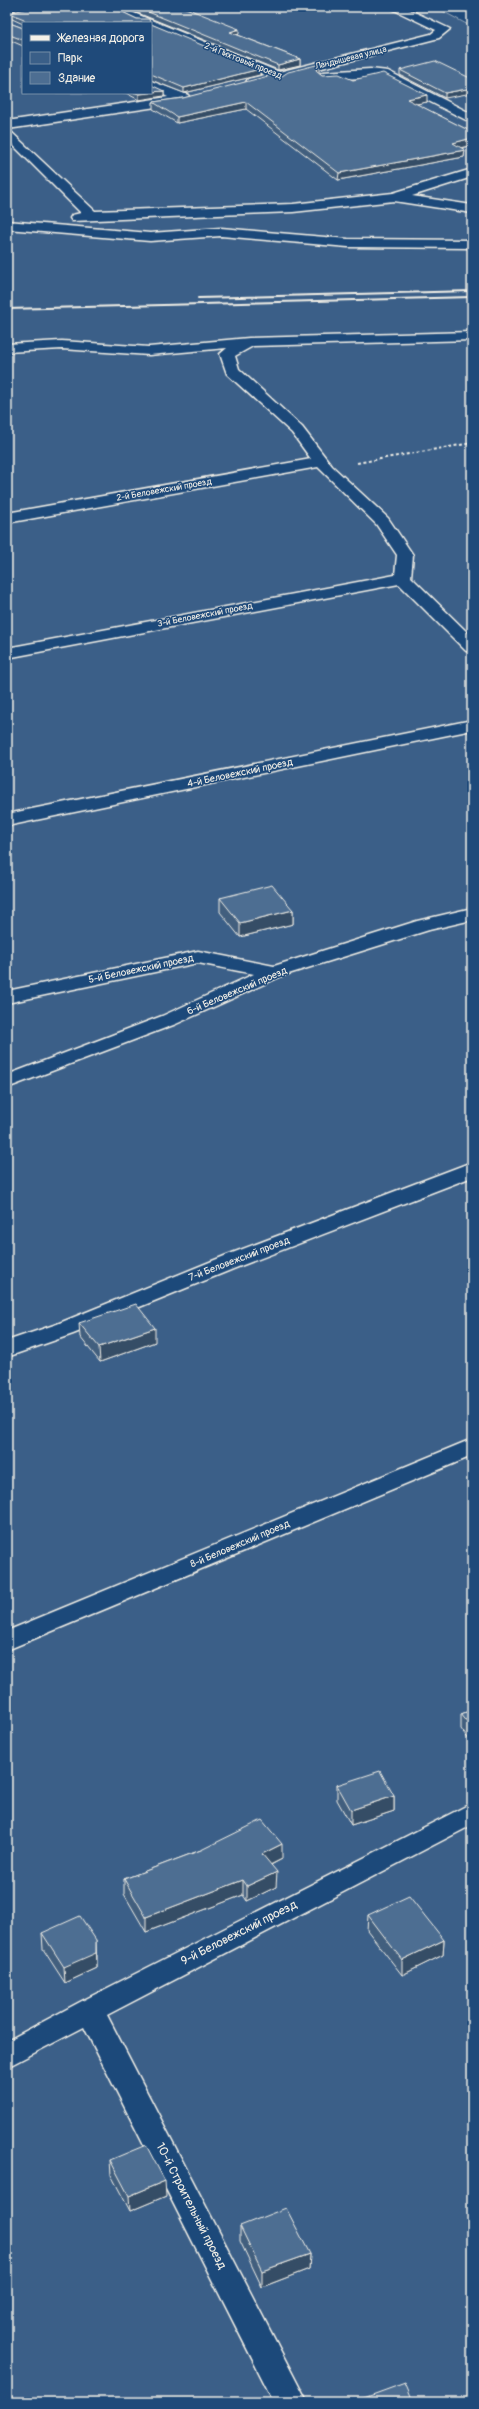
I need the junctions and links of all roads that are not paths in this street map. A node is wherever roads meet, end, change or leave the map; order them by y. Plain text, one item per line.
1 (109, 7) edge
2 (394, 7) edge
3 (145, 22) edge
4 (152, 25) edge
5 (279, 76) junction
6 (152, 85) edge
7 (242, 85) edge
8 (198, 95) edge
9 (183, 99) junction
10 (7, 117) edge
11 (472, 119) edge
12 (20, 123) junction
13 (7, 125) edge
14 (7, 132) edge
15 (472, 173) edge
16 (394, 197) junction
17 (472, 209) edge
18 (91, 215) junction
19 (7, 225) edge
20 (22, 226) junction
21 (472, 244) edge
22 (472, 336) edge
23 (249, 342) junction
24 (7, 348) edge
25 (324, 466) junction
26 (7, 518) edge
27 (403, 578) junction
28 (472, 647) edge
29 (7, 653) edge
30 (472, 725) edge
31 (7, 820) edge
32 (472, 914) edge
33 (275, 972) junction
34 (7, 997) edge
35 (7, 1082) edge
36 (472, 1169) edge
37 (7, 1349) edge
38 (472, 1447) edge
39 (7, 1641) edge
40 (472, 1813) edge
41 (90, 2010) junction
42 (7, 2055) edge
43 (291, 2402) edge

1 - 3 lane, 2-й Пихтовый проезд
2 - 5 lane, Ландышевая улица
4 - 5 lane, 2-й Пихтовый проезд
5 - 7 lane, Ландышевая улица
5 - 11 lane, 2-й Пихтовый проезд
6 - 9 lane
8 - 9 lane
9 - 12 lane
10 - 12 lane
12 - 13 lane
14 - 18 lane
15 - 16 lane
16 - 17 lane
16 - 18 lane
18 - 20 lane
19 - 20 lane
20 - 21 lane
22 - 23 lane
23 - 24 lane
23 - 25 lane
25 - 26 lane, 2-й Беловежский проезд
25 - 27 lane
27 - 28 lane
27 - 29 lane, 3-й Беловежский проезд
30 - 31 lane, 4-й Беловежский проезд
32 - 33 lane, 6-й Беловежский проезд
33 - 34 lane, 5-й Беловежский проезд
33 - 35 lane, 6-й Беловежский проезд
36 - 37 lane, 7-й Беловежский проезд
38 - 39 lane, 8-й Беловежский проезд
40 - 41 lane, 9-й Беловежский проезд
41 - 42 lane, 9-й Беловежский проезд
41 - 43 lane, 10-й Строительный проезд

